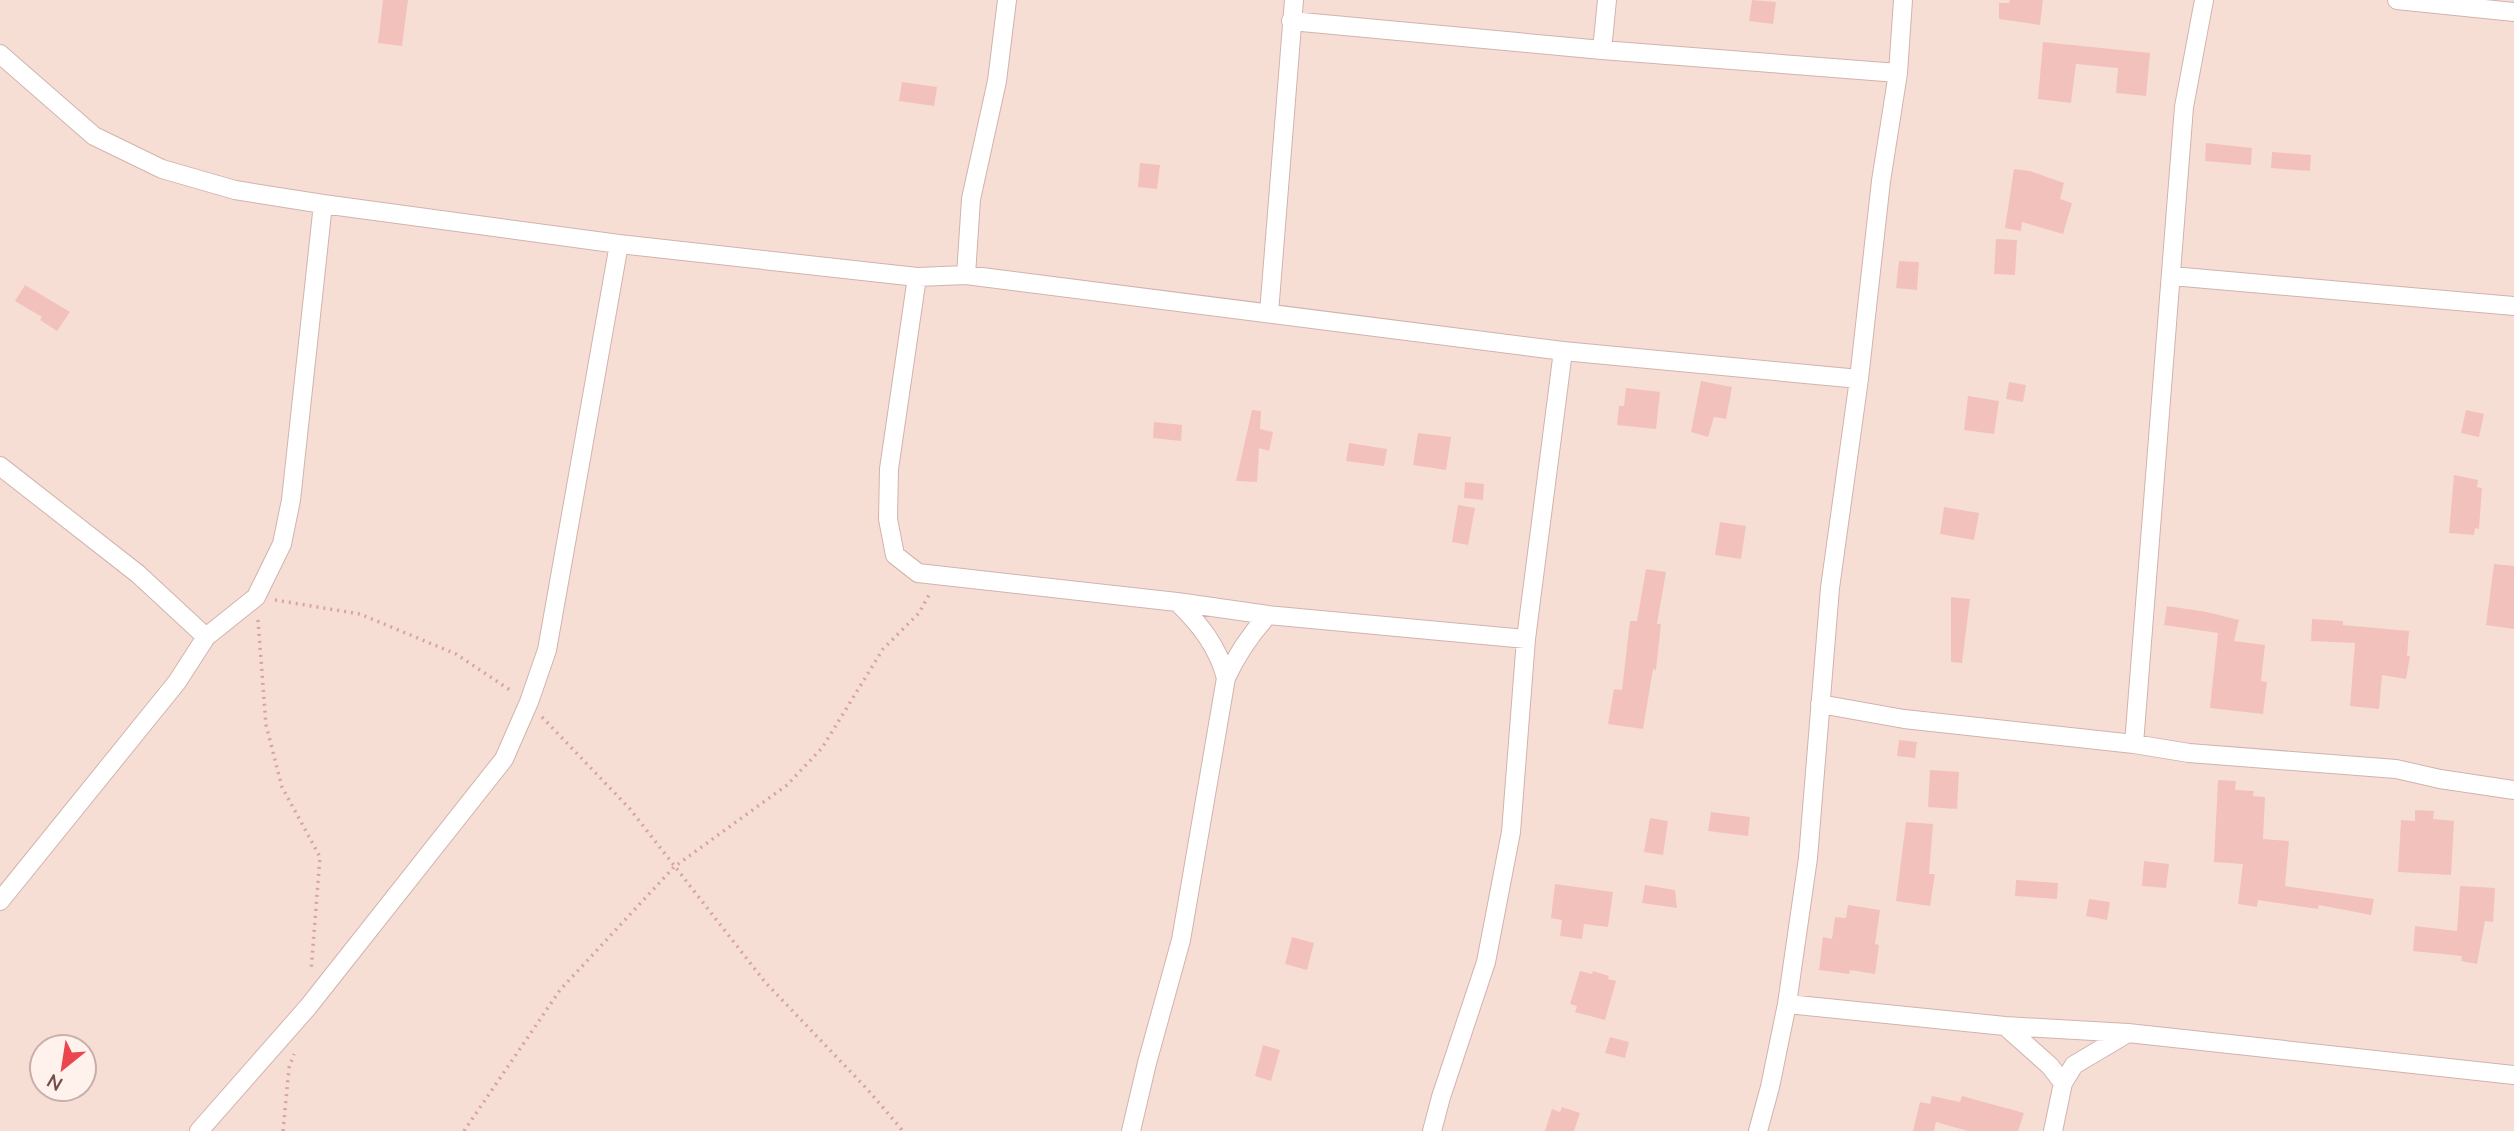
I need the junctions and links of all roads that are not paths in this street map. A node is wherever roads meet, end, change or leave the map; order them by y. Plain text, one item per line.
1 (1007, 0) edge
2 (1294, 0) edge
3 (1607, 0) edge
4 (1903, 0) edge
5 (2204, 0) edge
6 (2397, 0) edge
7 (2514, 12) edge
8 (1291, 21) junction
9 (1601, 50) junction
10 (0, 54) edge
11 (1898, 73) junction
12 (323, 204) junction
13 (619, 244) junction
14 (966, 275) junction
15 (2172, 276) junction
16 (917, 278) junction
17 (2514, 306) edge
18 (1269, 313) junction
19 (1563, 351) junction
20 (1859, 379) junction
21 (0, 466) edge
22 (1177, 602) junction
23 (1268, 615) junction
24 (206, 637) junction
25 (1526, 639) junction
26 (1226, 678) junction
27 (1820, 704) junction
28 (2134, 744) junction
29 (2514, 790) edge
30 (0, 901) edge
31 (1787, 1004) junction
32 (2005, 1026) junction
33 (2128, 1033) junction
34 (2514, 1074) edge
35 (2063, 1083) junction
36 (199, 1131) edge
37 (1131, 1131) edge
38 (1433, 1131) edge
39 (1758, 1131) edge
40 (2053, 1131) edge

1 - 14 street
2 - 8 street
3 - 9 street
4 - 11 street
5 - 15 street
6 - 7 street
8 - 9 street
8 - 18 street
9 - 11 street
10 - 12 street
11 - 20 street
12 - 13 street
12 - 24 street
13 - 16 street
13 - 36 street
14 - 16 street
14 - 18 street
15 - 17 street
15 - 28 street
16 - 22 street
18 - 19 street
19 - 20 street
19 - 25 street
20 - 27 street
21 - 24 street
22 - 23 street
22 - 26 street
23 - 25 street
23 - 26 street
24 - 30 street
25 - 38 street
26 - 37 street
27 - 28 street
27 - 31 street
28 - 29 street
31 - 32 street
31 - 39 street
32 - 33 street
32 - 35 street
33 - 34 street
33 - 35 street
35 - 40 street

